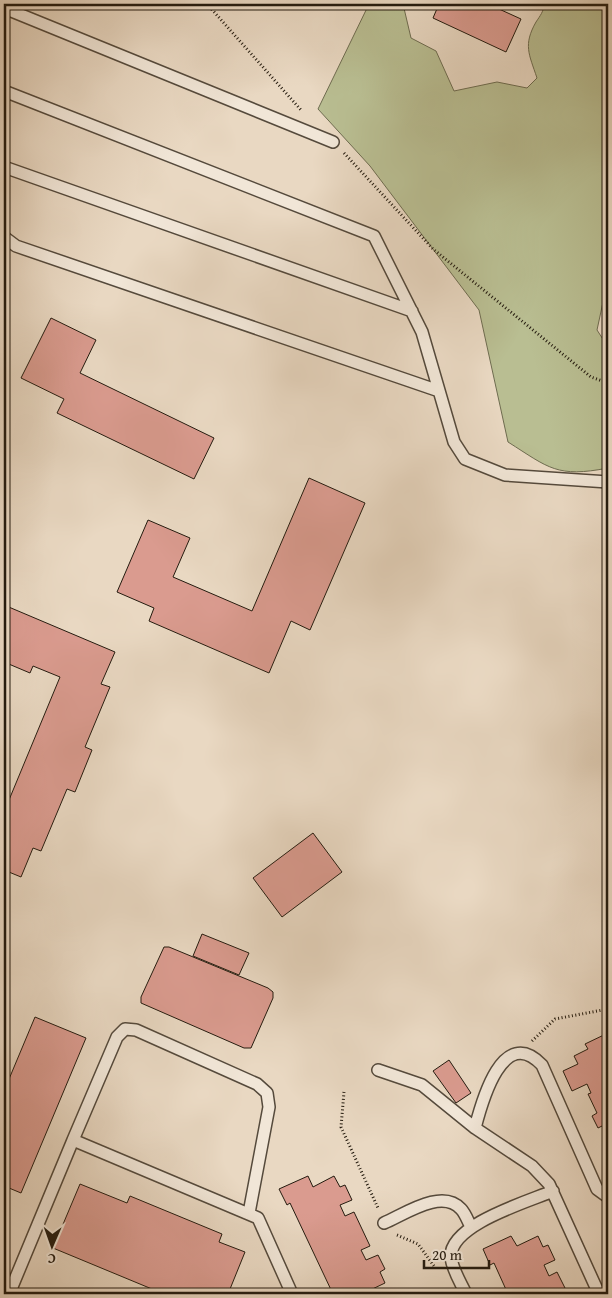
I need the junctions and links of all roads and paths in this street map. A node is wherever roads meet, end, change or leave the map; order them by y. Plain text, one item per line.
1 (207, 4) edge
2 (4, 8) edge
3 (4, 91) edge
4 (302, 111) dead end
5 (333, 142) joint
6 (4, 167) edge
7 (4, 237) edge
8 (412, 311) junction
9 (608, 383) edge
10 (439, 391) junction
11 (608, 482) edge
12 (608, 1010) edge
13 (519, 1053) junction
14 (378, 1070) dead end
15 (344, 1092) dead end
16 (475, 1128) junction
17 (73, 1140) junction
18 (553, 1191) junction
19 (608, 1197) edge
20 (249, 1213) junction
21 (384, 1223) junction
22 (470, 1227) junction
23 (436, 1269) dead end
24 (6, 1294) edge
25 (292, 1294) edge
26 (466, 1294) edge
27 (598, 1294) edge

1 - 4 path
2 - 5 lane
3 - 8 lane
5 - 9 path
6 - 8 lane
7 - 10 lane
8 - 10 lane
10 - 11 lane
12 - 13 path
13 - 16 lane
13 - 19 lane
14 - 16 lane
15 - 21 path
16 - 18 lane
17 - 20 lane
17 - 20 lane
17 - 24 lane
18 - 22 lane
18 - 27 lane
20 - 25 lane
21 - 22 lane
21 - 23 path
22 - 26 lane

